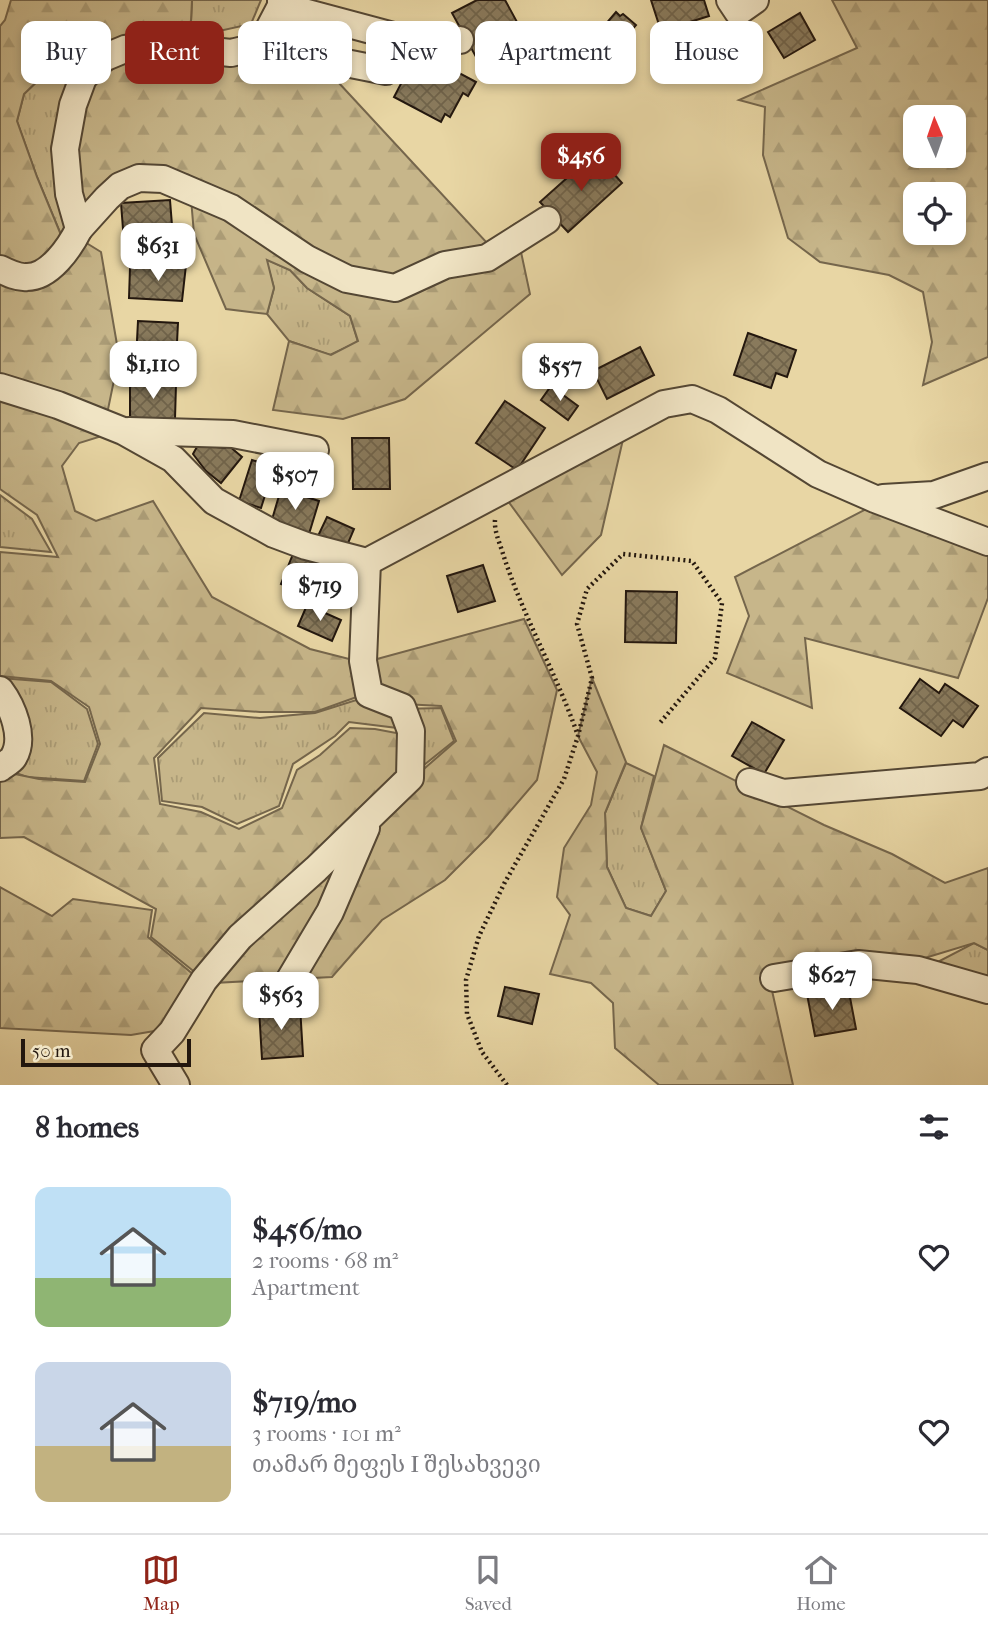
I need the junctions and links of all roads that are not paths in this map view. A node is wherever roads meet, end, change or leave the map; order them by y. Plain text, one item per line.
1 (730, 0) edge
2 (755, 0) edge
3 (281, 3) edge
4 (272, 21) edge
5 (366, 27) edge
6 (238, 52) edge
7 (547, 220) dead end
8 (79, 229) junction
9 (0, 269) edge
10 (0, 387) edge
11 (123, 431) junction
12 (315, 450) dead end
13 (988, 476) edge
14 (875, 499) junction
15 (988, 542) edge
16 (368, 562) junction
17 (0, 690) edge
18 (0, 768) edge
19 (988, 771) edge
20 (750, 782) dead end
21 (371, 817) junction
22 (774, 978) dead end
23 (286, 986) dead end
24 (988, 990) edge
25 (176, 1085) edge

1 - 2 street
3 - 4 street
3 - 5 street
6 - 8 street
7 - 8 street
8 - 9 street
10 - 11 street
11 - 12 street
11 - 16 street
13 - 14 street
14 - 15 street
14 - 16 street
16 - 21 street
17 - 18 street
19 - 20 street
21 - 23 street
21 - 25 street
22 - 24 street

